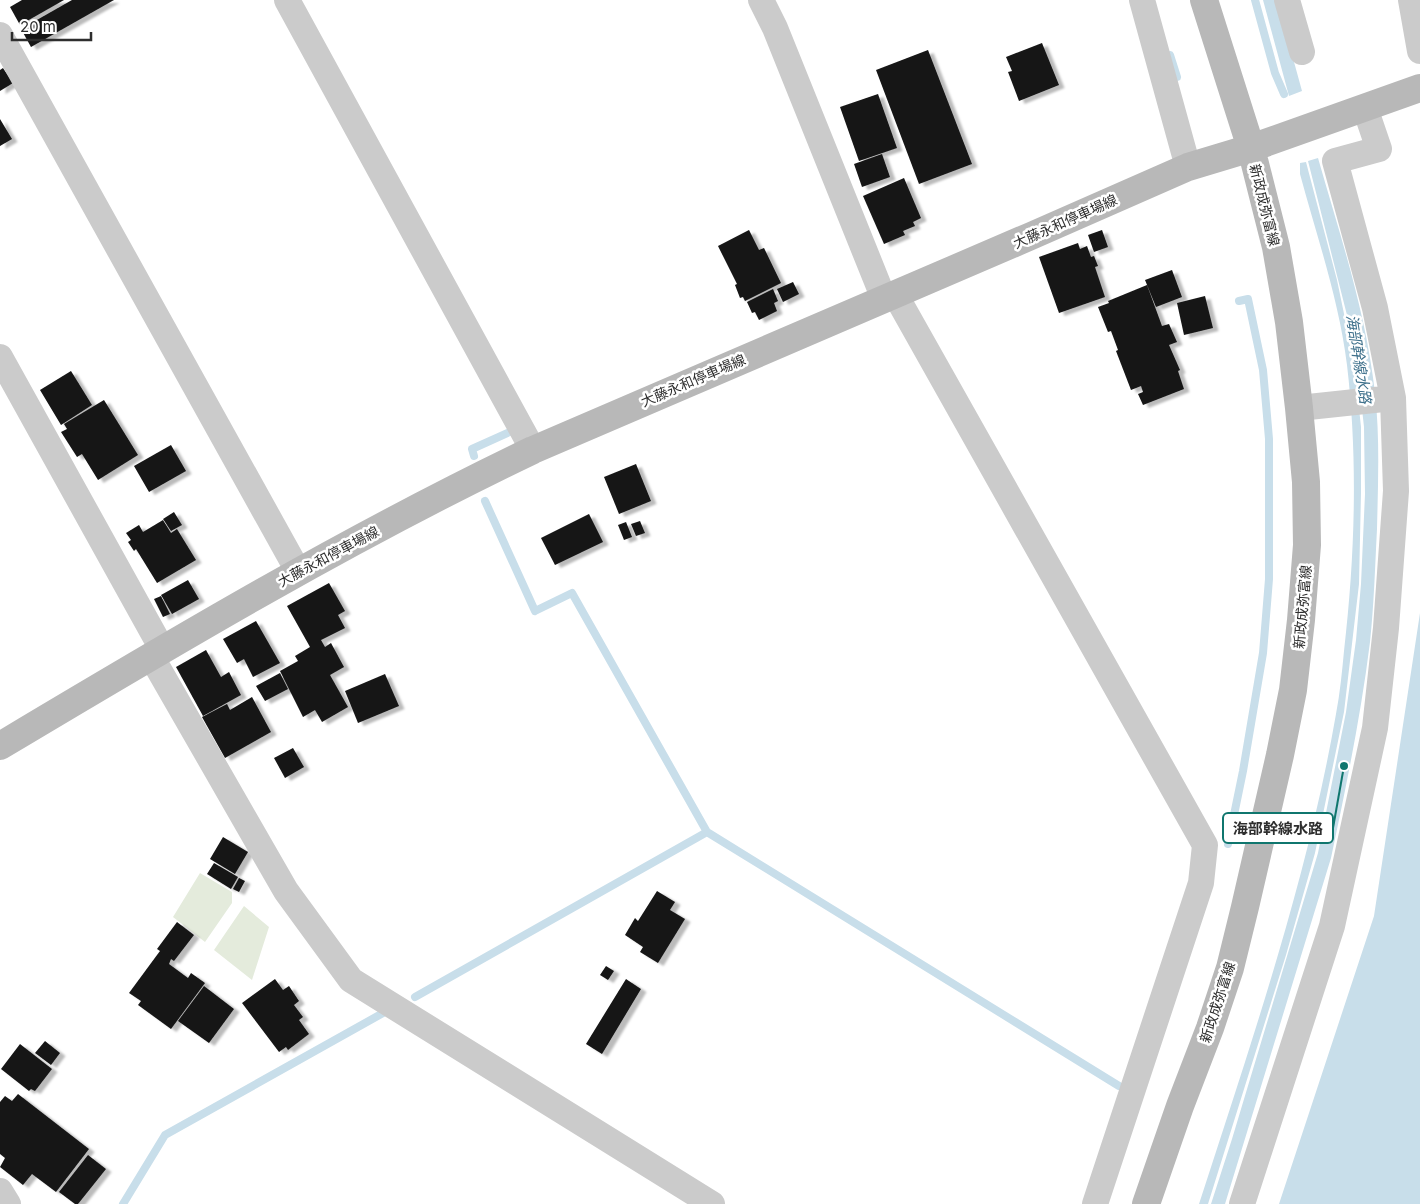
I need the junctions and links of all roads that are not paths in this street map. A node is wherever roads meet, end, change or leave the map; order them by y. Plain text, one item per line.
1 (287, 0) edge
2 (762, 0) edge
3 (1142, 0) edge
4 (1204, 0) edge
5 (1287, 0) edge
6 (1412, 0) edge
7 (0, 35) edge
8 (1420, 51) edge
9 (1302, 52) dead end
10 (1420, 88) edge
11 (1365, 108) junction
12 (1251, 148) junction
13 (1188, 167) junction
14 (890, 296) junction
15 (0, 357) edge
16 (1387, 399) junction
17 (1299, 408) junction
18 (533, 450) junction
19 (298, 571) junction
20 (156, 652) junction
21 (0, 746) edge
22 (0, 1190) edge
23 (8, 1204) edge
24 (712, 1204) edge
25 (1095, 1204) edge
26 (1146, 1204) edge
27 (1242, 1204) edge

1 - 18 street
2 - 14 street
3 - 13 street
4 - 12 main road, 新政成弥富線
5 - 9 street
6 - 8 street
7 - 19 street
10 - 11 main road, 大藤永和停車場線
11 - 12 main road, 大藤永和停車場線
11 - 16 street
12 - 13 main road, 大藤永和停車場線
12 - 17 main road, 新政成弥富線
13 - 14 main road, 大藤永和停車場線
14 - 18 main road, 大藤永和停車場線
14 - 25 street
15 - 20 street
16 - 17 street
16 - 27 street
17 - 26 main road, 新政成弥富線
18 - 19 main road, 大藤永和停車場線
19 - 20 main road, 大藤永和停車場線
20 - 21 main road, 大藤永和停車場線
20 - 24 street
22 - 23 street

